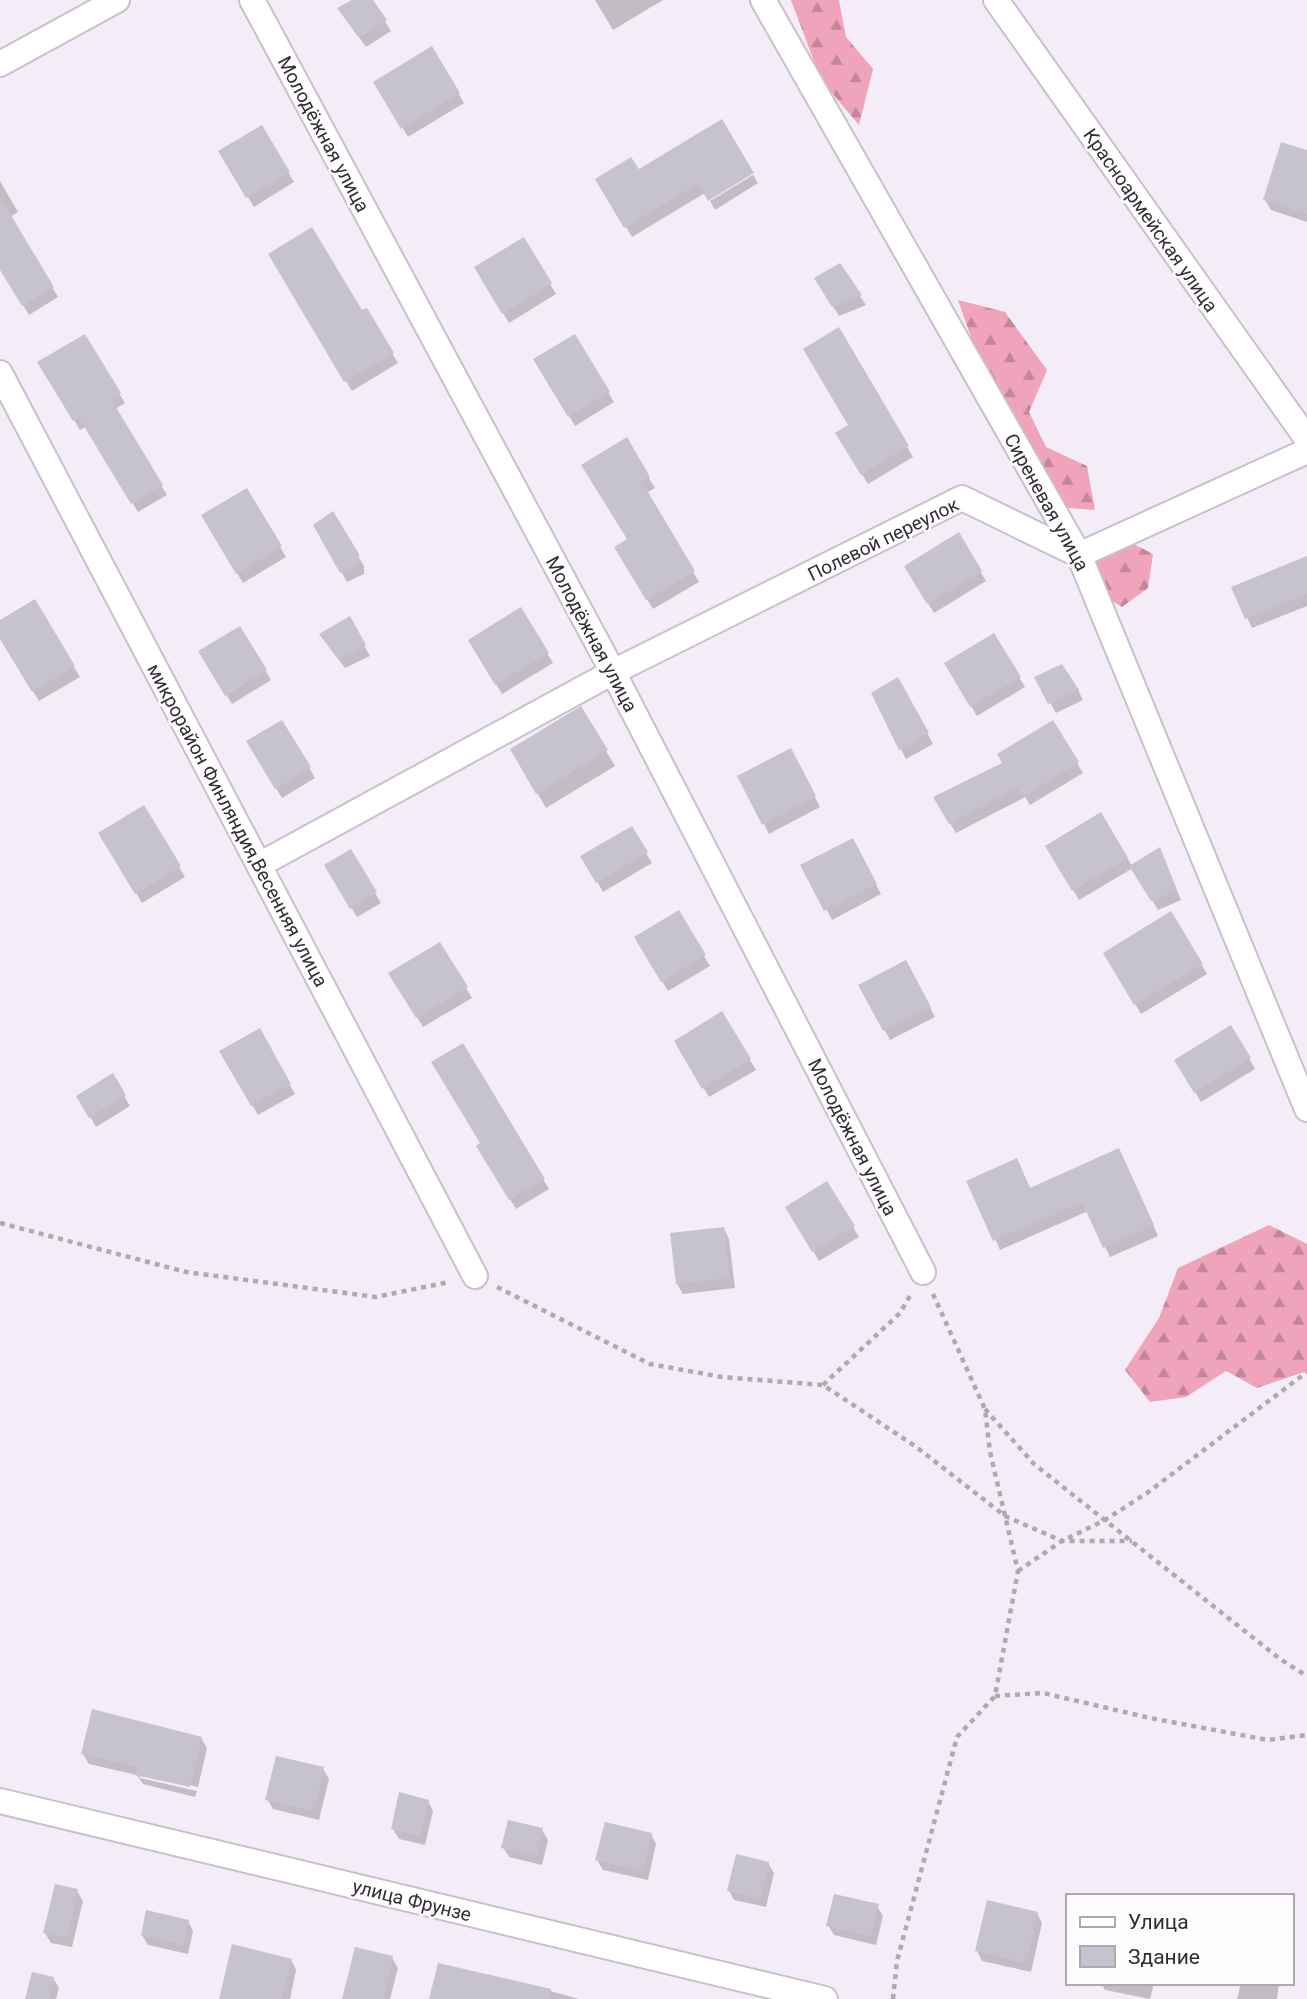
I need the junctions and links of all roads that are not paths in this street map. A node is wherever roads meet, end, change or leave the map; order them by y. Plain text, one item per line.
1 (117, 0) edge
2 (252, 0) edge
3 (763, 0) edge
4 (997, 1) edge
5 (0, 64) edge
6 (0, 373) edge
7 (1307, 439) edge
8 (1307, 451) edge
9 (1079, 555) junction
10 (613, 672) junction
11 (259, 865) junction
12 (1307, 1109) edge
13 (923, 1272) road end
14 (475, 1276) road end
15 (0, 1801) edge
16 (825, 1999) edge

1 - 5 street
2 - 10 street, Молодёжная улица
3 - 9 street, Сиреневая улица
4 - 7 street, Красноармейская улица
6 - 11 street, микрорайон Финляндия,Весенняя улица
8 - 9 street
9 - 10 street, Полевой переулок
9 - 12 street, Сиреневая улица
10 - 11 street
10 - 13 street, Молодёжная улица
11 - 14 street, микрорайон Финляндия,Весенняя улица
15 - 16 street, улица Фрунзе

